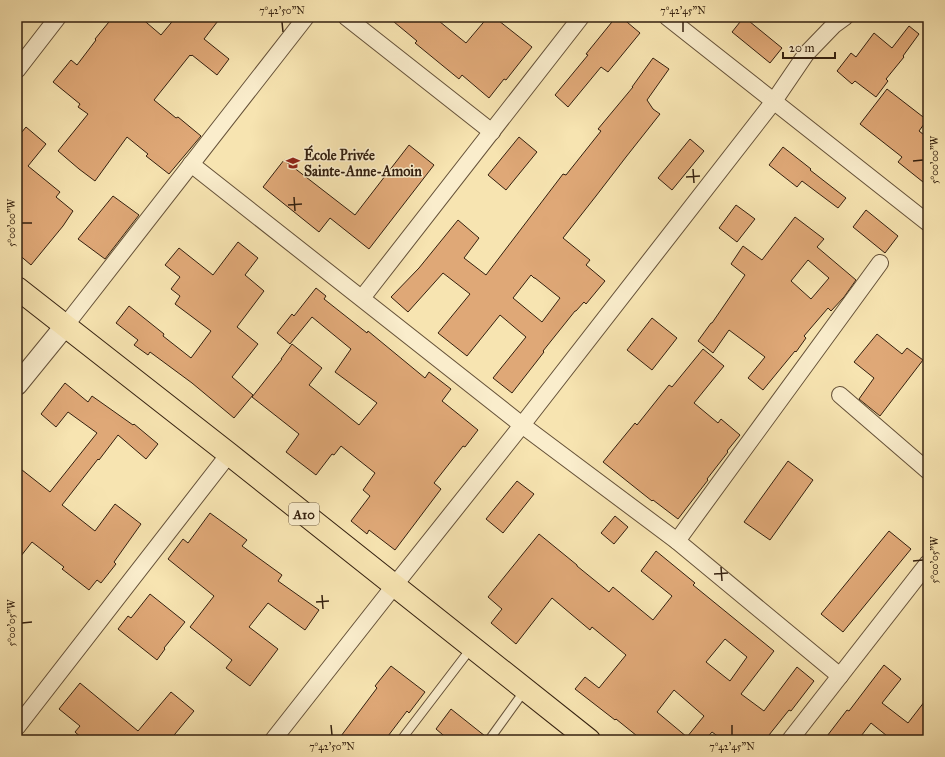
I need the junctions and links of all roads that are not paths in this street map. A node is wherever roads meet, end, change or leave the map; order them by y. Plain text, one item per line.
1 (58, 17) edge
2 (306, 17) edge
3 (346, 17) edge
4 (581, 17) edge
5 (667, 17) edge
6 (845, 17) edge
7 (17, 70) edge
8 (774, 101) junction
9 (492, 132) junction
10 (192, 164) junction
11 (928, 223) edge
12 (880, 263) dead end
13 (17, 288) edge
14 (362, 298) junction
15 (65, 326) junction
16 (17, 385) edge
17 (840, 395) dead end
18 (522, 425) junction
19 (228, 454) junction
20 (928, 471) edge
21 (677, 541) junction
22 (928, 563) edge
23 (394, 586) junction
24 (472, 647) junction
25 (840, 676) junction
26 (526, 690) junction
27 (17, 727) edge
28 (588, 739) edge
29 (273, 740) edge
30 (401, 740) edge
31 (490, 740) edge
32 (790, 740) edge

1 - 7 street
2 - 10 street
3 - 9 street
4 - 9 street
5 - 8 street
6 - 8 street
8 - 11 street
8 - 18 street
9 - 14 street
10 - 14 street
10 - 15 street
12 - 21 street
13 - 15 main road, A10
14 - 18 street
15 - 16 street
15 - 19 main road, A10
17 - 20 street
18 - 21 street
18 - 23 street
19 - 23 main road, A10
19 - 27 street
21 - 25 street
22 - 25 street
23 - 24 main road, A10
23 - 29 street
24 - 26 main road, A10
24 - 30 lane
25 - 32 street
26 - 28 main road, A10
26 - 31 lane

